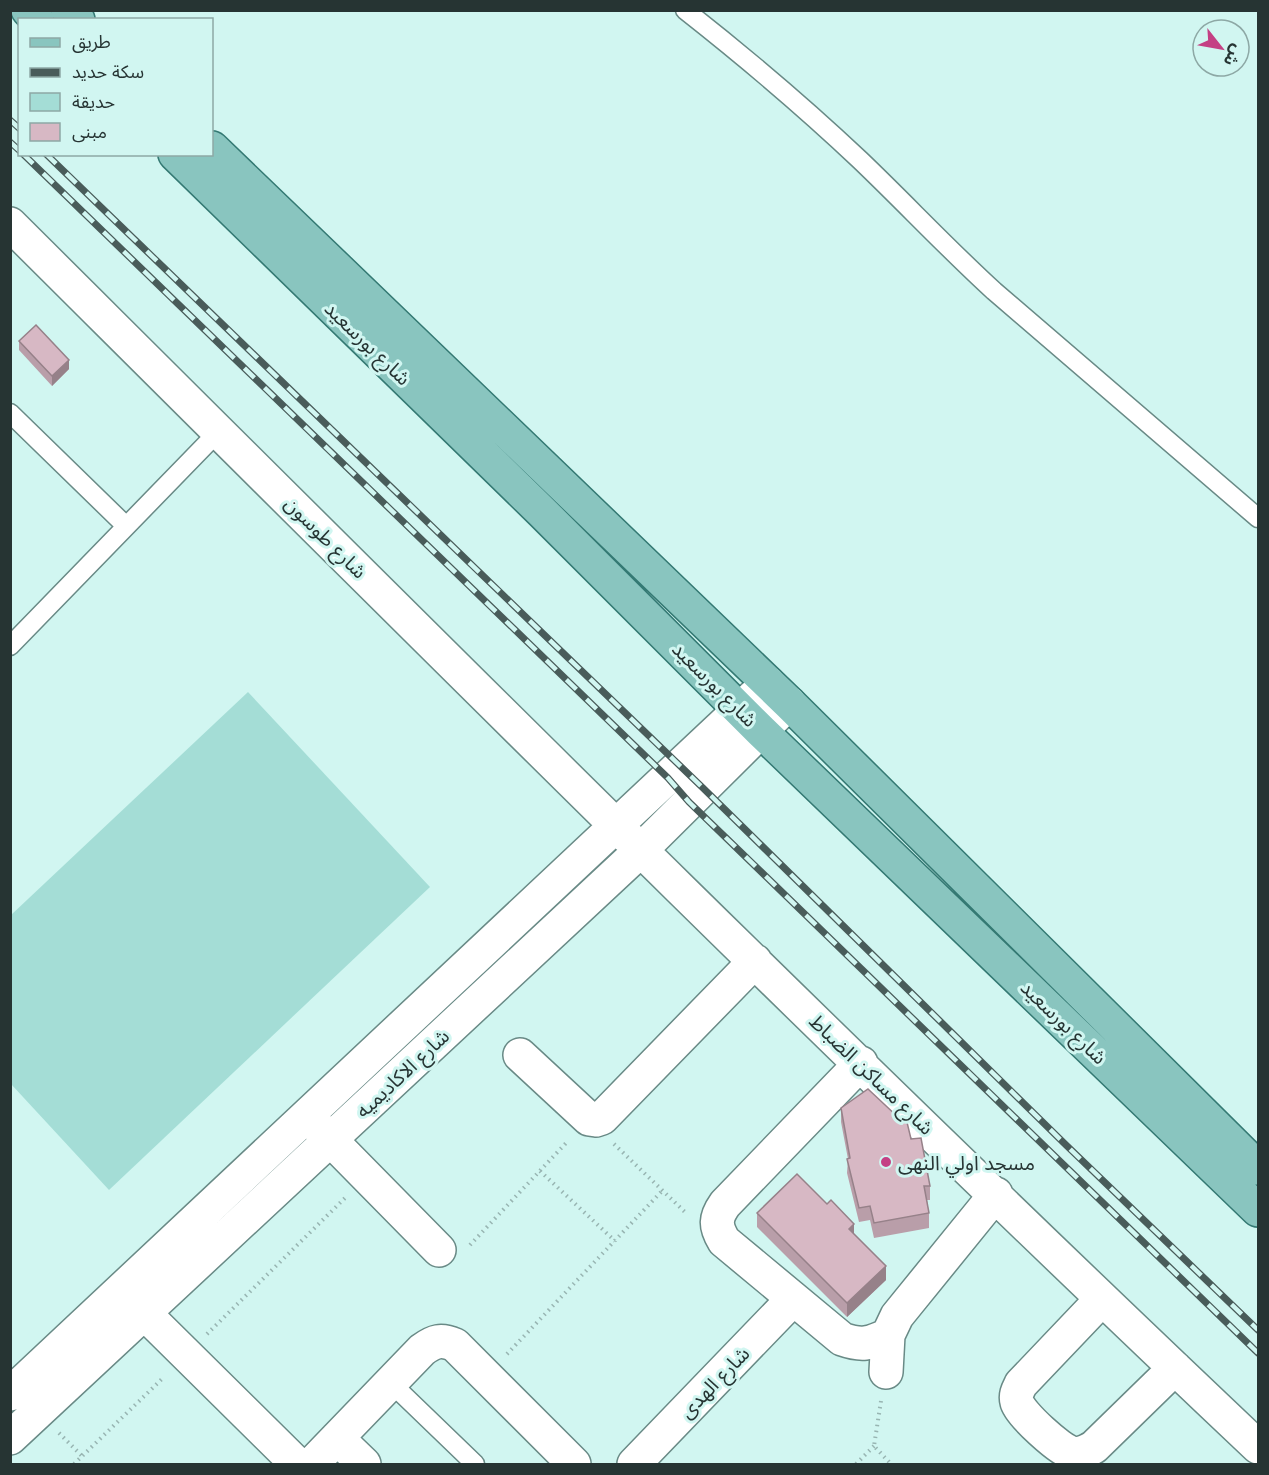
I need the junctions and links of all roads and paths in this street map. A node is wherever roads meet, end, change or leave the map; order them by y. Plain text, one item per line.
1 (686, 10) edge
2 (213, 149) edge
3 (177, 156) edge
4 (10, 224) edge
5 (10, 413) edge
6 (219, 431) junction
7 (1258, 518) edge
8 (126, 526) junction
9 (10, 646) edge
10 (778, 693) junction
11 (751, 720) junction
12 (617, 826) junction
13 (641, 850) junction
14 (755, 961) junction
15 (520, 1055) dead end
16 (861, 1063) junction
17 (308, 1116) junction
18 (589, 1119) junction
19 (331, 1140) junction
20 (1258, 1168) edge
21 (540, 1171) junction
22 (366, 1176) junction
23 (662, 1191) junction
24 (996, 1194) junction
25 (1258, 1210) edge
26 (716, 1229) junction
27 (615, 1241) junction
28 (439, 1250) joint
29 (121, 1290) junction
30 (793, 1299) junction
31 (1102, 1299) junction
32 (145, 1313) junction
33 (888, 1335) junction
34 (186, 1355) junction
35 (1175, 1368) junction
36 (886, 1372) joint
37 (486, 1376) junction
38 (391, 1383) junction
39 (10, 1394) edge
40 (10, 1438) edge
41 (337, 1438) junction
42 (874, 1446) junction
43 (1258, 1447) edge
44 (74, 1464) edge
45 (297, 1464) edge
46 (312, 1464) edge
47 (364, 1464) edge
48 (475, 1464) edge
49 (574, 1464) edge
50 (634, 1464) edge
51 (856, 1464) edge
52 (891, 1464) edge

1 - 7 lane
2 - 10 main road, شارع بورسعيد
3 - 11 main road, شارع بورسعيد
4 - 6 street, شارع طوسون
5 - 8 lane
6 - 8 lane
6 - 12 street, شارع طوسون
8 - 9 lane
10 - 11 street, شارع الاكاديميه
10 - 20 main road, شارع بورسعيد
11 - 12 street, شارع الاكاديميه
11 - 13 street, شارع الاكاديميه
11 - 25 main road, شارع بورسعيد
12 - 13 street, شارع طوسون
12 - 17 street, شارع الاكاديميه
13 - 14 street, شارع مساكن الضباط
13 - 19 street, شارع الاكاديميه
14 - 16 street, شارع مساكن الضباط
14 - 18 street
15 - 18 street
16 - 24 street, شارع مساكن الضباط
16 - 26 street
17 - 19 street
17 - 29 street, شارع الاكاديميه
18 - 21 path
18 - 23 path
19 - 22 street
19 - 32 street, شارع الاكاديميه
21 - 27 path
21 - 28 path
22 - 28 street
22 - 34 path
23 - 26 path
23 - 27 path
24 - 31 street, شارع مساكن الضباط
24 - 33 street
26 - 30 street
27 - 37 path
29 - 32 street
29 - 39 street, شارع الاكاديميه
30 - 33 street
30 - 50 street, شارع الهدى
31 - 35 street, شارع مساكن الضباط
31 - 35 street
32 - 34 street
32 - 40 street, شارع الاكاديميه
33 - 36 street
34 - 44 path
34 - 45 street
35 - 43 street, شارع مساكن الضباط
36 - 42 path
37 - 38 street
37 - 49 street
38 - 41 street
38 - 48 lane
41 - 46 street
41 - 47 street
42 - 51 path
42 - 52 path

